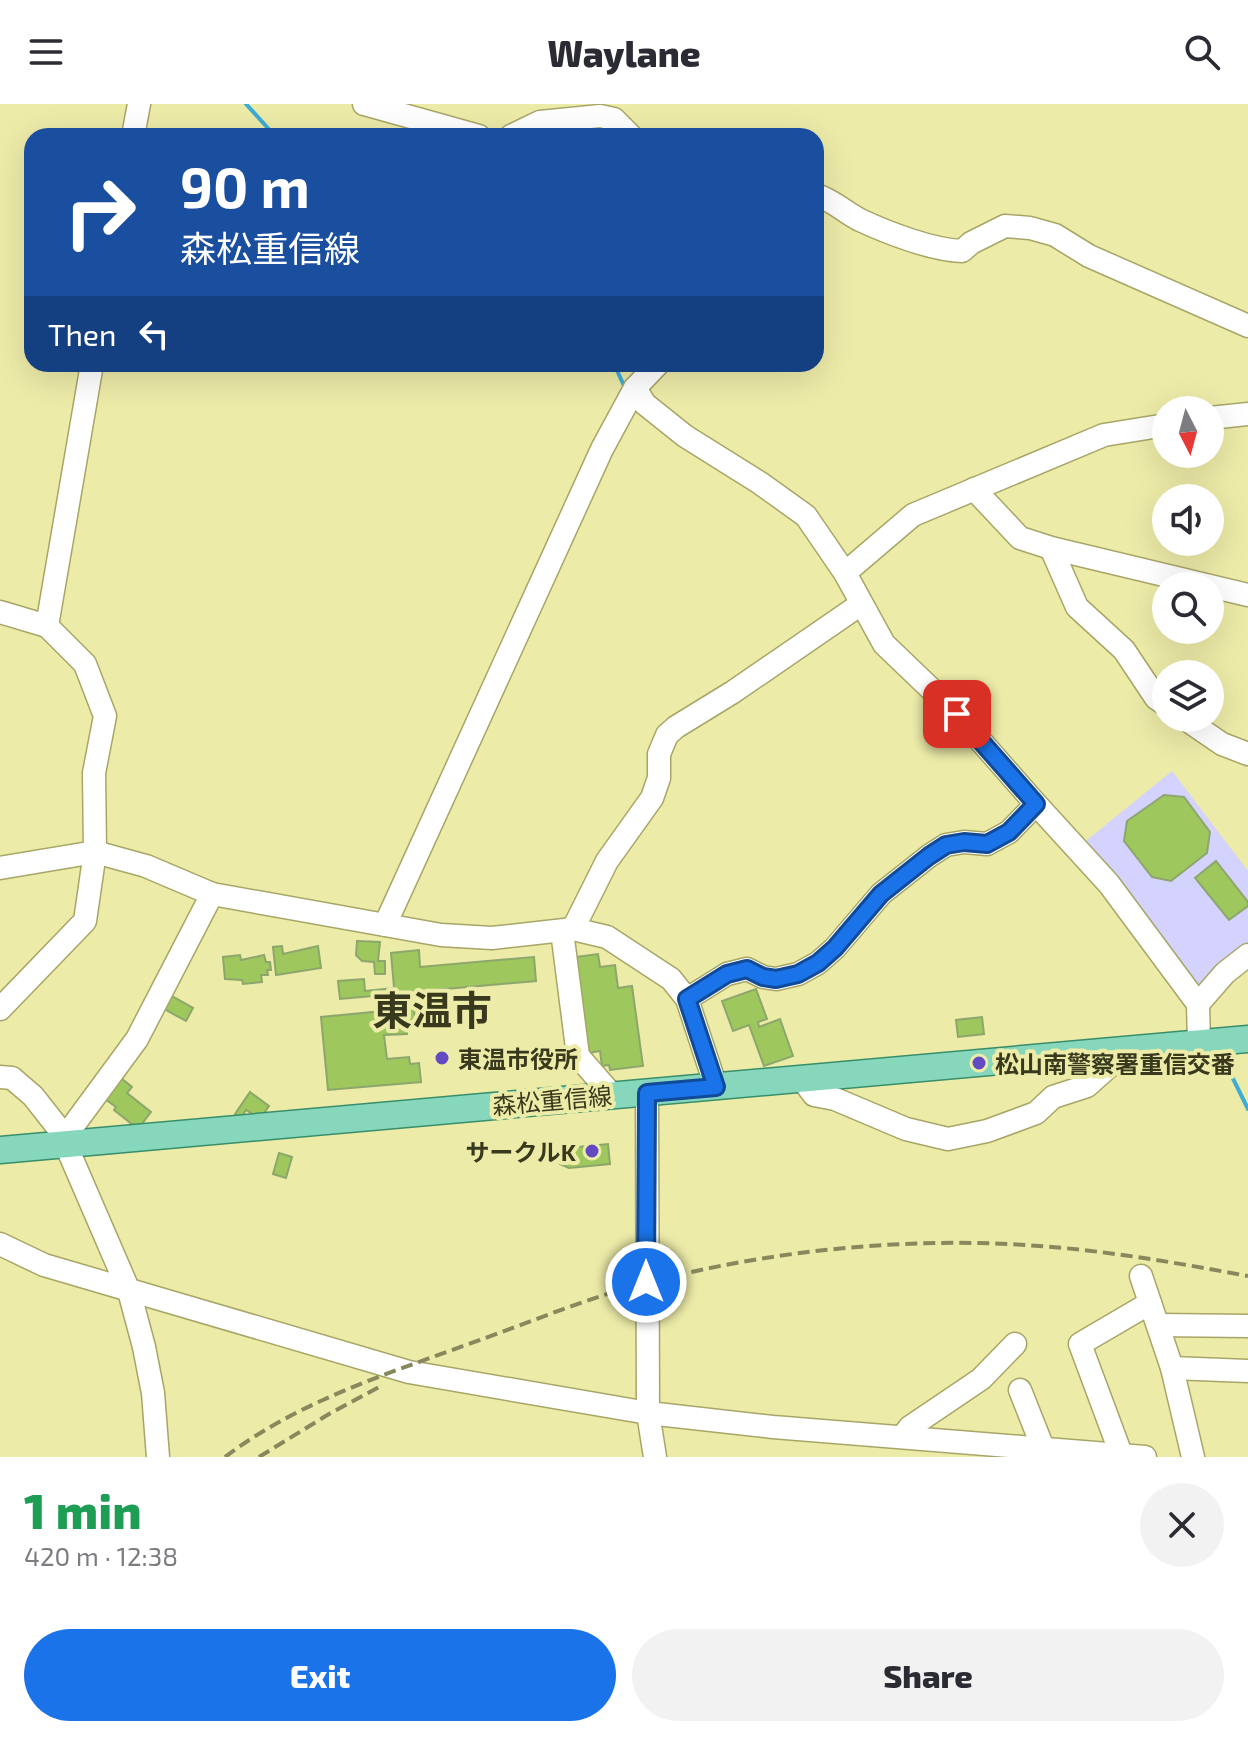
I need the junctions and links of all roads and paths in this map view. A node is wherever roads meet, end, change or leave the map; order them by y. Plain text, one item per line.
1 (139, 104) edge
2 (364, 104) edge
3 (134, 128) edge
4 (450, 128) edge
5 (528, 128) edge
6 (623, 128) edge
7 (824, 198) edge
8 (1248, 326) edge
9 (91, 372) edge
10 (650, 372) edge
11 (635, 388) junction
12 (1248, 414) edge
13 (1224, 417) edge
14 (1152, 427) edge
15 (974, 489) junction
16 (1051, 548) junction
17 (845, 573) junction
18 (1248, 595) edge
19 (861, 604) junction
20 (0, 612) edge
21 (47, 626) junction
22 (1152, 692) edge
23 (1204, 732) edge
24 (1248, 754) edge
25 (1036, 804) junction
26 (95, 852) junction
27 (0, 868) edge
28 (212, 894) junction
29 (385, 925) junction
30 (567, 930) junction
31 (1248, 955) edge
32 (687, 999) junction
33 (1198, 1004) junction
34 (0, 1009) edge
35 (1248, 1039) edge
36 (1199, 1043) junction
37 (1122, 1050) junction
38 (0, 1077) edge
39 (802, 1079) junction
40 (716, 1087) junction
41 (647, 1093) junction
42 (612, 1095) junction
43 (65, 1144) junction
44 (0, 1150) edge
45 (0, 1244) edge
46 (1141, 1276) dead end
47 (129, 1291) junction
48 (1150, 1303) junction
49 (1158, 1325) junction
50 (1248, 1326) edge
51 (1015, 1344) dead end
52 (1172, 1368) junction
53 (1248, 1371) edge
54 (1020, 1390) dead end
55 (648, 1413) junction
56 (903, 1436) junction
57 (1043, 1448) junction
58 (1121, 1454) junction
59 (158, 1457) edge
60 (655, 1457) edge
61 (1145, 1457) edge
62 (1193, 1457) edge

1 - 3 street
2 - 4 street
5 - 6 street
7 - 8 street
9 - 21 street
10 - 11 street
11 - 17 street
11 - 29 street
12 - 13 street
14 - 15 street
15 - 16 street
15 - 17 street
16 - 18 street
16 - 22 street
17 - 19 street
19 - 25 street
19 - 30 street
20 - 21 street
21 - 26 street
23 - 24 street
25 - 32 street
25 - 33 street
26 - 27 street
26 - 28 street
26 - 34 street
28 - 29 street
28 - 43 street
29 - 30 street
30 - 32 street
30 - 42 street
31 - 33 street
32 - 40 street
33 - 36 street
35 - 36 main road, 森松重信線
36 - 37 main road, 森松重信線
37 - 39 main road, 森松重信線
37 - 39 street
38 - 43 street
39 - 40 main road, 森松重信線
40 - 41 main road, 森松重信線
41 - 42 main road, 森松重信線
41 - 55 street
42 - 43 main road, 森松重信線
43 - 44 main road, 森松重信線
43 - 47 street
45 - 47 street
46 - 48 street
47 - 55 street
47 - 59 street
48 - 49 street
48 - 58 street
49 - 50 street
49 - 52 street
51 - 56 street
52 - 53 street
52 - 62 street
54 - 57 street
55 - 56 street
55 - 60 street
56 - 57 street
57 - 58 street
58 - 61 street

